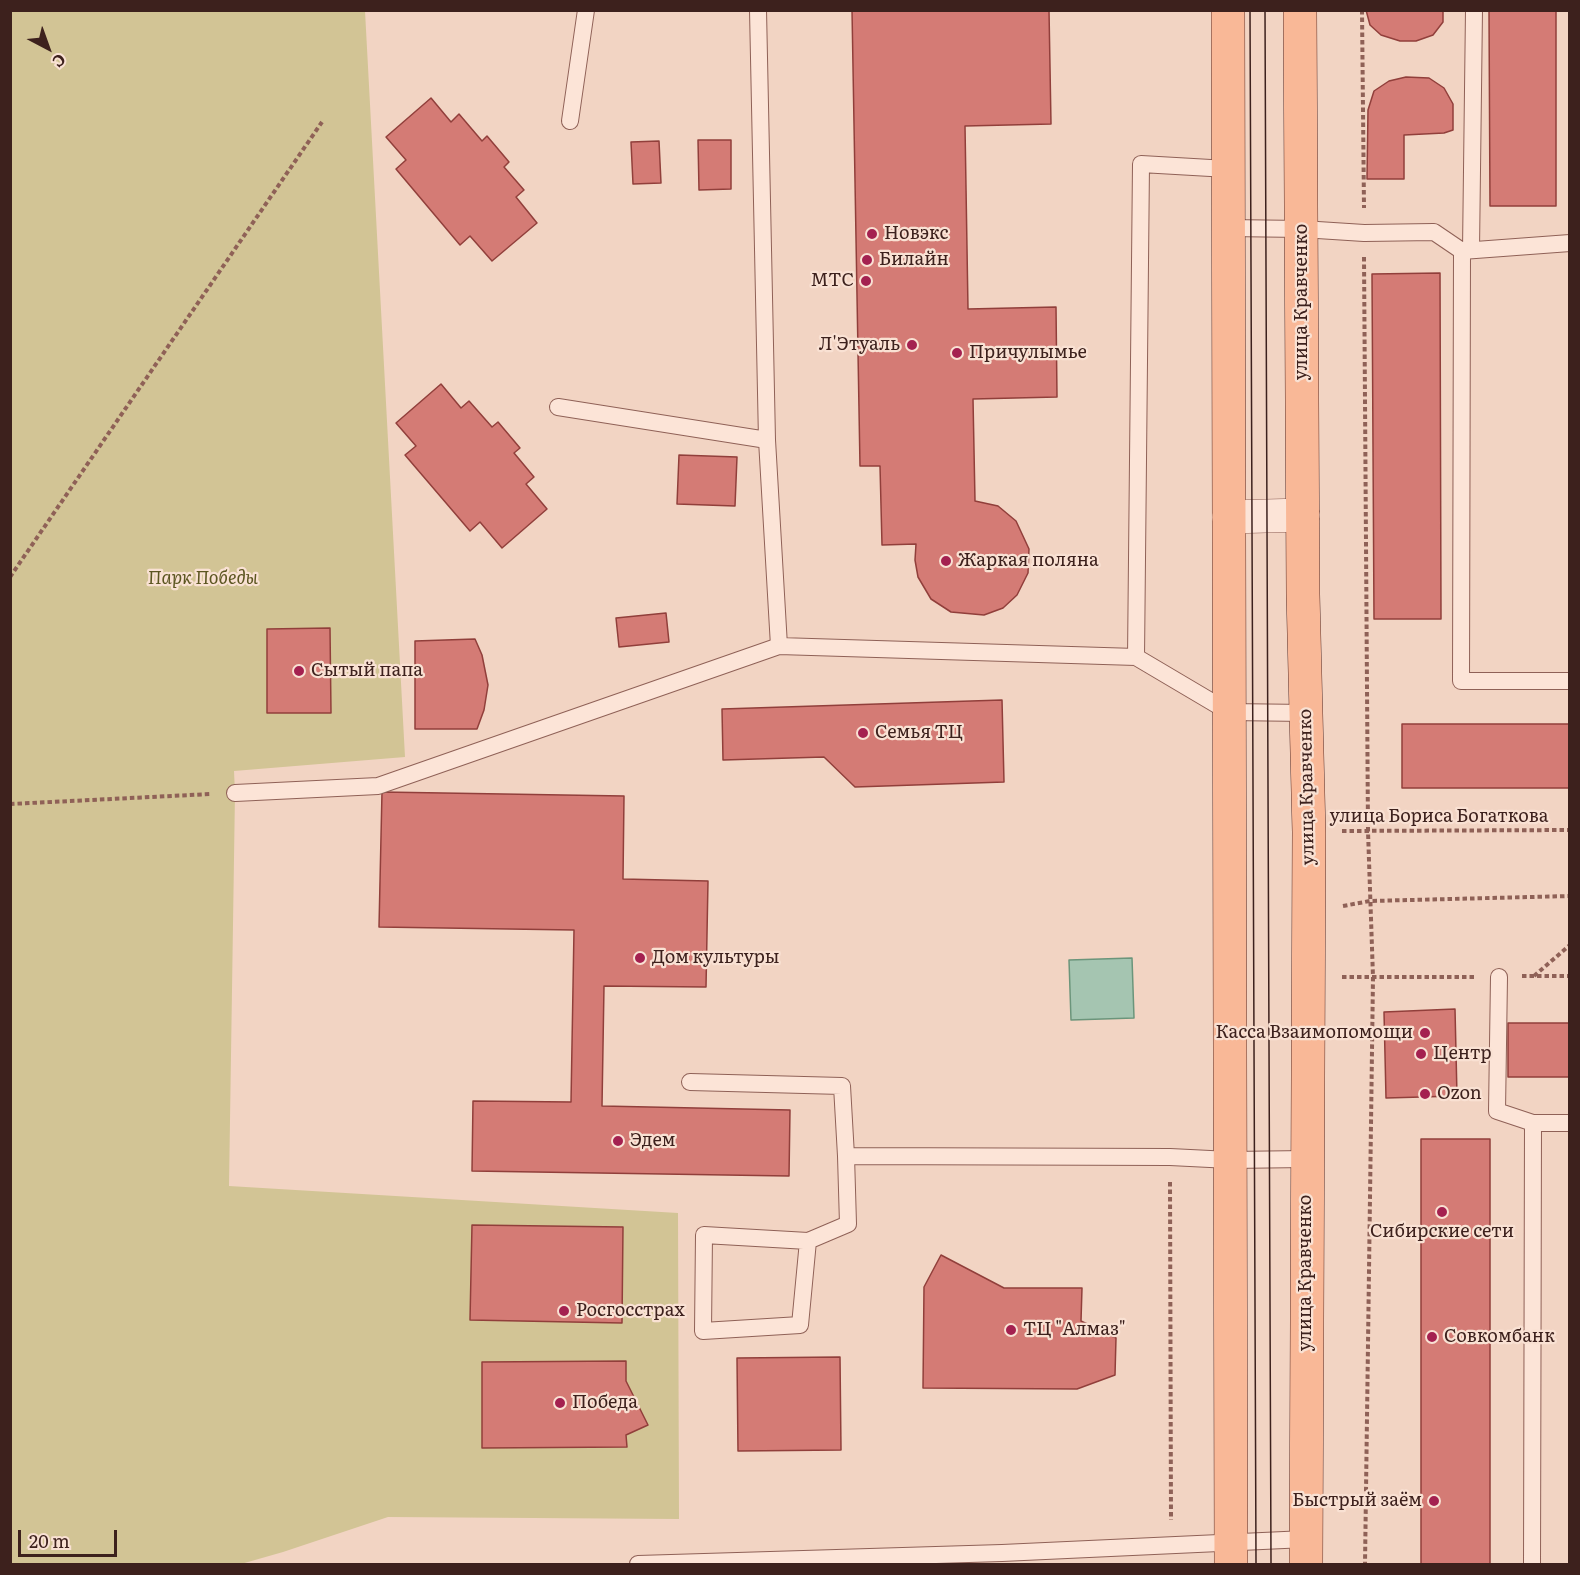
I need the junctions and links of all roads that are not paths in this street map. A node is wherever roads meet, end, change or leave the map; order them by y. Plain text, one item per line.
1 (586, 10) edge
2 (758, 10) edge
3 (1228, 10) edge
4 (1300, 10) edge
5 (1474, 10) edge
6 (570, 121) dead end
7 (1228, 169) junction
8 (1228, 228) junction
9 (1302, 229) junction
10 (1569, 243) edge
11 (1467, 250) junction
12 (558, 407) dead end
13 (767, 440) junction
14 (1303, 515) junction
15 (1229, 517) junction
16 (779, 646) junction
17 (1136, 657) junction
18 (1569, 681) edge
19 (1229, 712) junction
20 (1306, 713) junction
21 (235, 793) road end
22 (1499, 976) road end
23 (690, 1082) dead end
24 (1533, 1123) junction
25 (1569, 1123) edge
26 (846, 1156) junction
27 (1306, 1159) junction
28 (1230, 1160) junction
29 (808, 1241) junction
30 (1306, 1552) edge
31 (1231, 1554) edge
32 (1002, 1559) edge
33 (638, 1564) edge
34 (1532, 1564) edge

1 - 6 lane
2 - 13 lane
3 - 7 main road
4 - 9 main road, улица Кравченко
5 - 11 lane
7 - 8 main road
7 - 17 lane
8 - 9 lane
8 - 15 main road
9 - 11 lane
9 - 14 main road, улица Кравченко
10 - 11 lane
11 - 18 lane
12 - 13 lane
13 - 16 lane
14 - 15 street
14 - 20 main road, улица Кравченко
15 - 19 main road
16 - 17 lane
16 - 21 lane
17 - 19 lane
19 - 20 lane
19 - 28 main road
20 - 27 main road, улица Кравченко
22 - 24 lane
23 - 26 lane
24 - 25 lane
24 - 34 lane
26 - 28 lane
26 - 29 lane
27 - 28 lane
27 - 30 main road, улица Кравченко
28 - 31 main road
29 - 29 lane
30 - 31 lane
31 - 32 lane
32 - 33 lane

